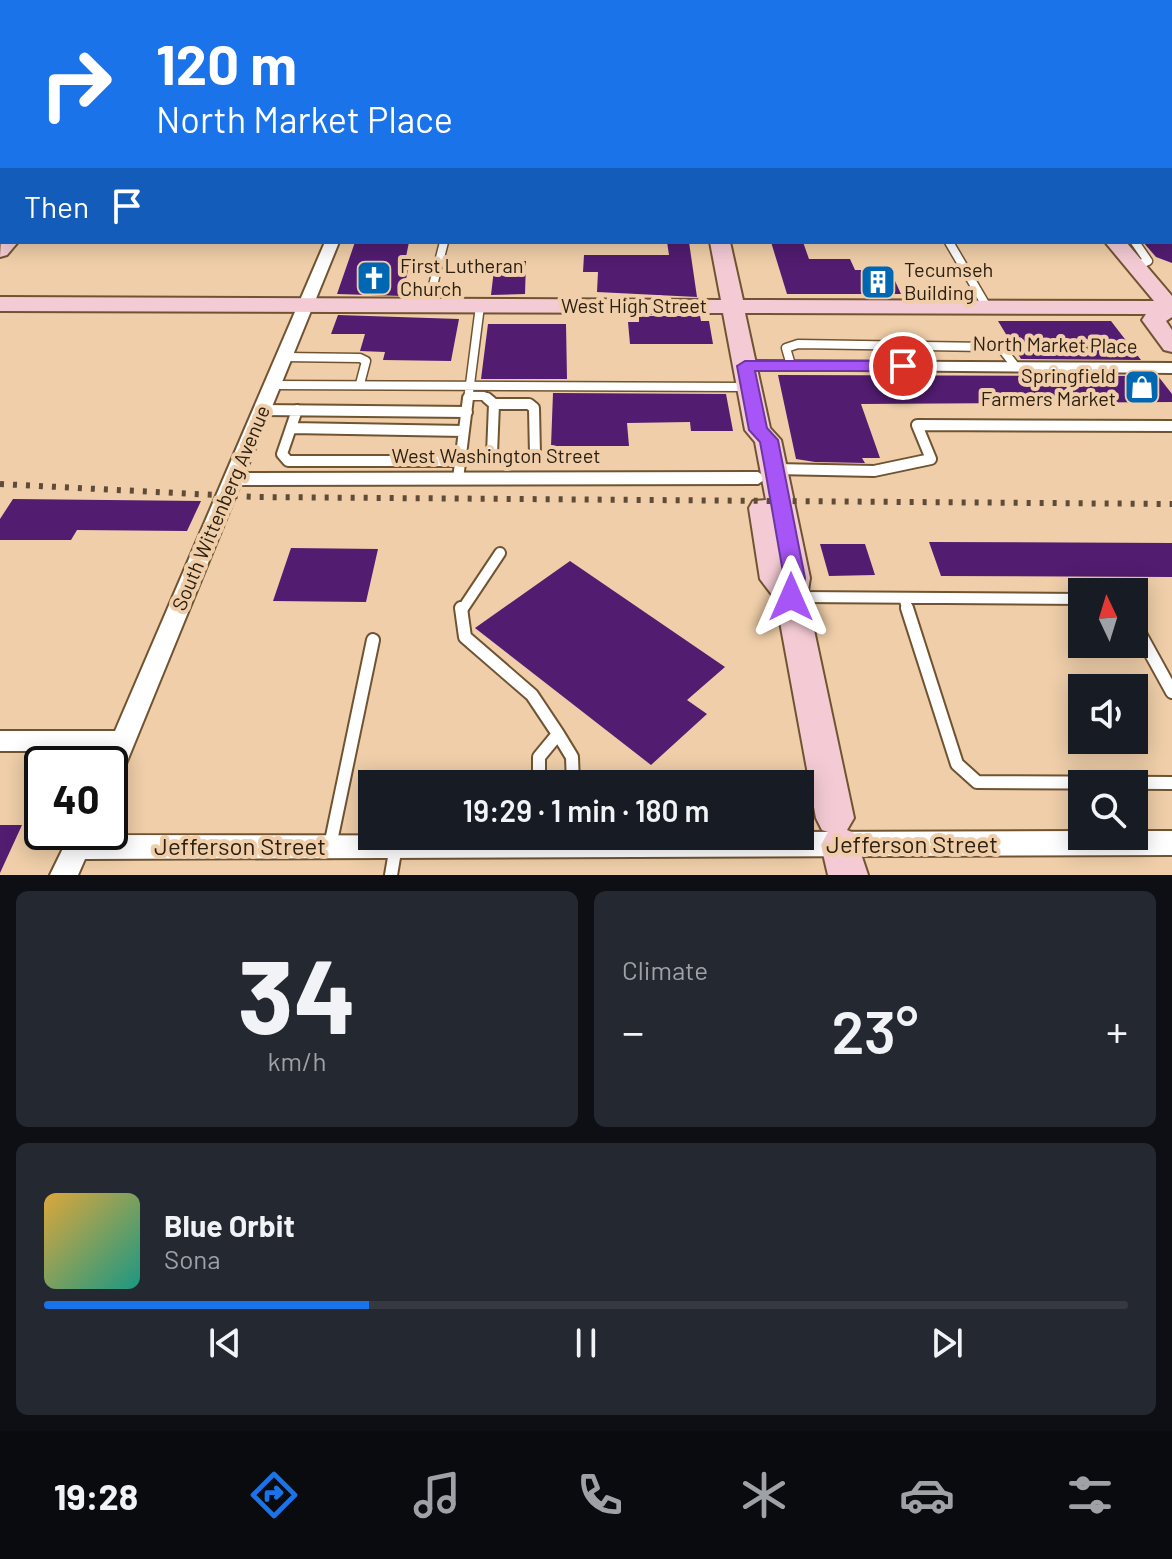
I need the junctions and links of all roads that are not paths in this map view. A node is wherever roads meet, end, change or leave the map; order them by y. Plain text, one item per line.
1 (158, 0) edge
2 (185, 0) edge
3 (331, 244) edge
4 (443, 244) edge
5 (720, 244) edge
6 (950, 244) edge
7 (1117, 244) edge
8 (1136, 244) edge
9 (1135, 266) junction
10 (0, 304) edge
11 (305, 305) junction
12 (428, 305) junction
13 (480, 306) junction
14 (733, 306) junction
15 (987, 307) junction
16 (1172, 308) edge
17 (1170, 337) edge
18 (284, 357) junction
19 (1172, 368) edge
20 (747, 376) junction
21 (360, 384) junction
22 (272, 385) junction
23 (470, 385) junction
24 (469, 396) junction
25 (494, 404) junction
26 (262, 410) junction
27 (297, 410) junction
28 (467, 412) junction
29 (1172, 426) edge
30 (291, 428) junction
31 (464, 431) junction
32 (459, 470) junction
33 (766, 473) junction
34 (233, 479) junction
35 (500, 553) dead end
36 (791, 597) junction
37 (904, 598) junction
38 (1068, 599) edge
39 (373, 640) dead end
40 (1148, 648) edge
41 (1172, 692) edge
42 (558, 734) junction
43 (0, 741) edge
44 (124, 741) junction
45 (122, 746) edge
46 (539, 770) edge
47 (572, 770) edge
48 (1172, 783) edge
49 (128, 841) edge
50 (1172, 843) edge
51 (814, 845) edge
52 (330, 846) junction
53 (358, 846) edge
54 (841, 846) edge
55 (75, 850) edge
56 (395, 850) edge
57 (64, 875) edge
58 (391, 875) edge

1 - 2 lane
3 - 11 street, South Wittenberg Avenue
4 - 12 lane
5 - 14 street
6 - 15 lane
7 - 9 street
8 - 9 lane
9 - 16 street
10 - 11 street, West High Street
11 - 12 street, West High Street
11 - 18 street, South Wittenberg Avenue
12 - 13 street, West High Street
13 - 14 street, West High Street
13 - 23 lane
14 - 15 street, West High Street
14 - 20 street
15 - 16 street, West High Street
16 - 17 street
18 - 21 lane
18 - 22 street, South Wittenberg Avenue
19 - 20 street, North Market Place
20 - 23 lane
20 - 33 street
21 - 22 lane
21 - 23 lane
22 - 26 street, South Wittenberg Avenue
23 - 24 lane
24 - 25 lane
24 - 28 lane
25 - 25 lane
26 - 27 lane
26 - 34 street, South Wittenberg Avenue
27 - 28 lane
27 - 30 lane
28 - 31 lane
29 - 33 lane
30 - 31 lane
30 - 32 lane
31 - 32 lane
32 - 33 street, West Washington Street
32 - 34 street, West Washington Street
33 - 36 street
34 - 44 street, South Wittenberg Avenue
35 - 42 lane
36 - 37 lane
36 - 54 street
37 - 38 lane
37 - 48 lane
39 - 52 lane
40 - 41 lane
42 - 46 lane
42 - 47 lane
43 - 44 street
44 - 45 street, South Wittenberg Avenue
49 - 52 street, Jefferson Street
50 - 54 street, Jefferson Street
51 - 54 street, Jefferson Street
52 - 53 street, Jefferson Street
55 - 57 street
56 - 58 lane

